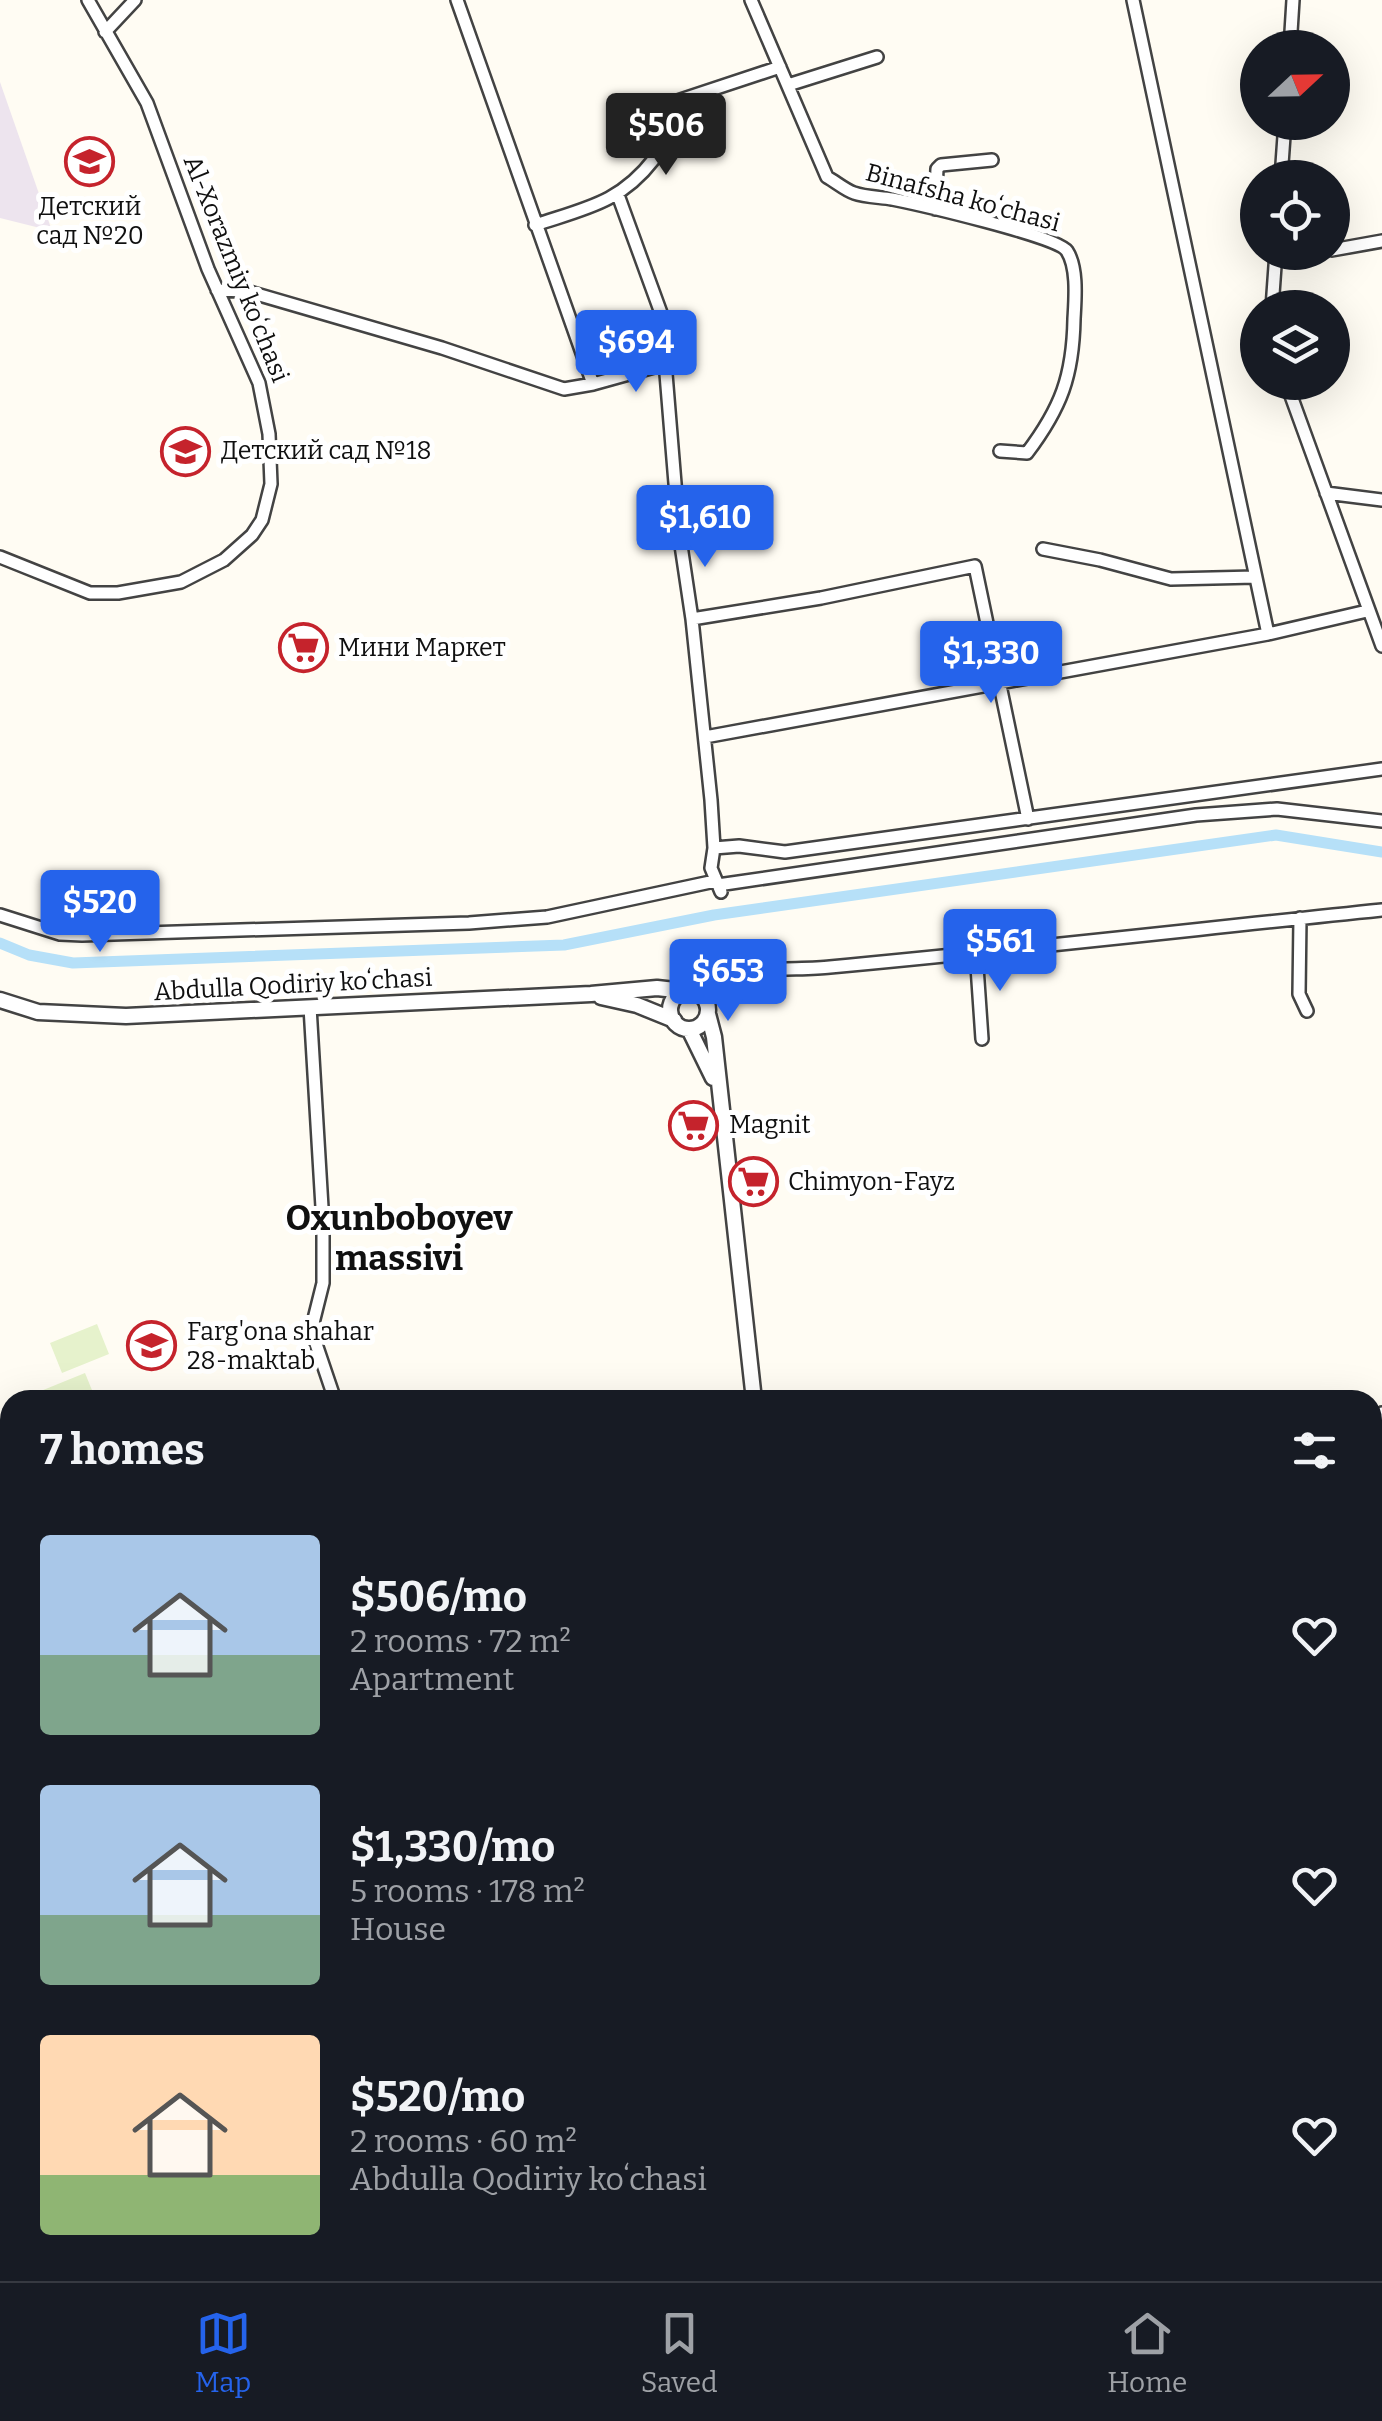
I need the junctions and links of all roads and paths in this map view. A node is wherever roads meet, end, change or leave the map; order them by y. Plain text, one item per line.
1 (88, 0) edge
2 (135, 0) edge
3 (457, 0) edge
4 (751, 0) edge
5 (1132, 0) edge
6 (1293, 0) edge
7 (1291, 30) edge
8 (105, 32) junction
9 (876, 58) dead end
10 (780, 66) junction
11 (788, 86) junction
12 (992, 160) dead end
13 (618, 196) junction
14 (935, 209) junction
15 (535, 225) junction
16 (1382, 241) edge
17 (1350, 247) edge
18 (217, 290) junction
19 (666, 364) junction
20 (593, 384) junction
21 (1292, 400) edge
22 (1000, 451) dead end
23 (1326, 493) junction
24 (1382, 500) edge
25 (1043, 548) dead end
26 (0, 557) edge
27 (1255, 577) junction
28 (1368, 611) junction
29 (692, 620) junction
30 (1268, 634) junction
31 (1382, 646) edge
32 (1002, 683) junction
33 (705, 737) junction
34 (1382, 768) edge
35 (1028, 819) junction
36 (1382, 821) edge
37 (714, 848) junction
38 (718, 886) junction
39 (1382, 910) edge
40 (0, 915) edge
41 (1300, 918) junction
42 (976, 952) junction
43 (722, 976) junction
44 (687, 991) junction
45 (591, 994) junction
46 (0, 1000) edge
47 (310, 1008) junction
48 (708, 1009) junction
49 (1306, 1011) dead end
50 (674, 1020) junction
51 (689, 1028) junction
52 (982, 1039) dead end
53 (717, 1088) junction
54 (332, 1390) edge
55 (753, 1390) edge

1 - 8 street, Al-Xorazmiy koʻchasi
2 - 8 street
3 - 15 street
4 - 10 street, Binafsha koʻchasi
5 - 27 street
6 - 7 street
8 - 18 street, Al-Xorazmiy koʻchasi
9 - 11 street
10 - 11 street, Binafsha koʻchasi
10 - 13 street
11 - 14 street, Binafsha koʻchasi
12 - 14 street
13 - 15 street
13 - 19 street
14 - 22 street, Binafsha koʻchasi
15 - 20 street
16 - 17 street
18 - 20 street
18 - 26 street, Al-Xorazmiy koʻchasi
19 - 20 street
19 - 29 street
21 - 23 street
23 - 24 street
23 - 28 street
25 - 27 street
27 - 30 street
28 - 30 street
28 - 31 street
29 - 32 street
29 - 33 street
30 - 32 street
32 - 33 street
32 - 35 street
33 - 37 street
34 - 35 street
35 - 37 street
36 - 38 street
37 - 38 street
38 - 40 street
39 - 41 street, Abdulla Qodiriy koʻchasi
41 - 42 street, Abdulla Qodiriy koʻchasi
41 - 49 street
42 - 43 street, Abdulla Qodiriy koʻchasi
42 - 52 street
43 - 44 street, Abdulla Qodiriy koʻchasi
43 - 48 street
44 - 45 street, Abdulla Qodiriy koʻchasi
44 - 48 street
44 - 50 street
45 - 47 street, Abdulla Qodiriy koʻchasi
45 - 50 street, Abdulla Qodiriy koʻchasi
46 - 47 street, Abdulla Qodiriy koʻchasi
47 - 54 street
48 - 51 street
48 - 53 street
50 - 51 street, Abdulla Qodiriy koʻchasi
51 - 53 street
53 - 55 street

